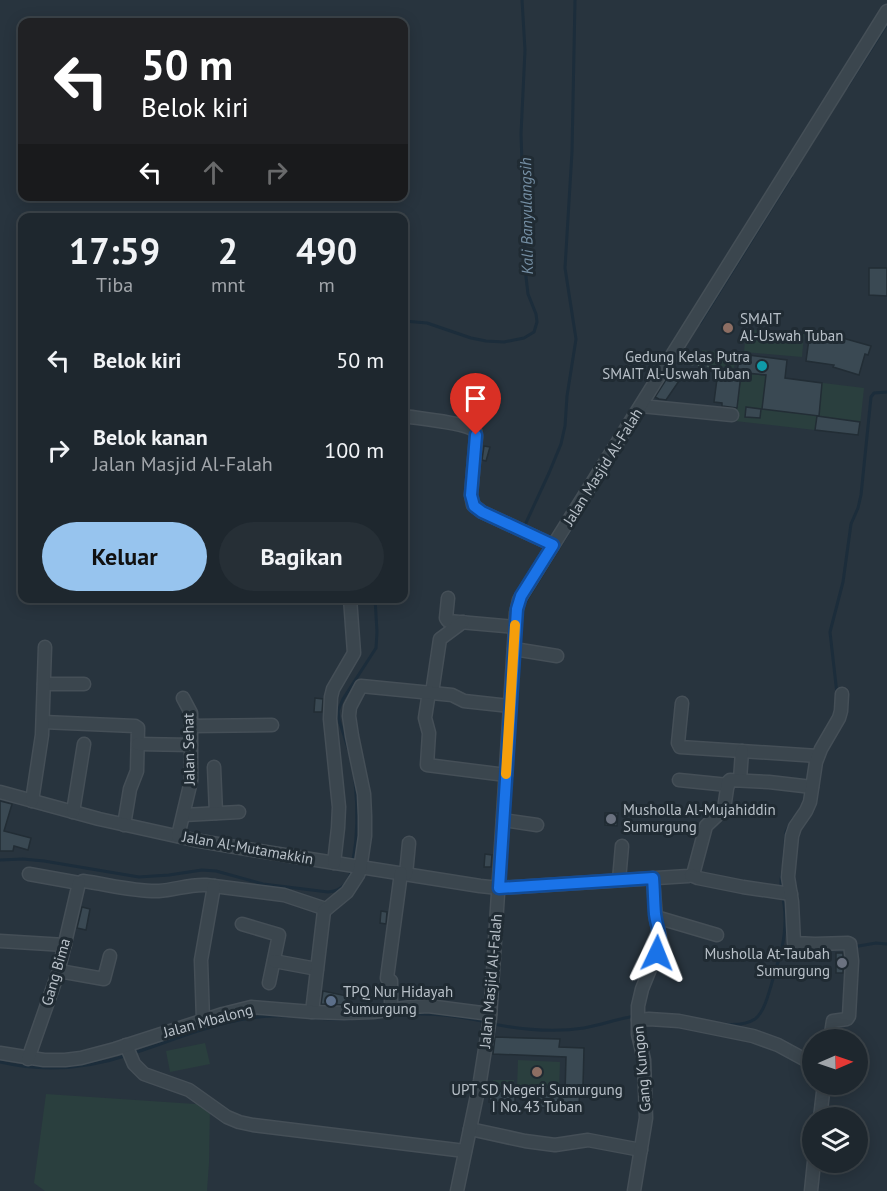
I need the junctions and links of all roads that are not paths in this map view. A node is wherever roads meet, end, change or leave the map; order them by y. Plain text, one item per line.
1 (887, 11) edge
2 (642, 406) junction
3 (732, 415) dead end
4 (408, 417) edge
5 (553, 545) junction
6 (448, 598) dead end
7 (350, 603) edge
8 (463, 622) junction
9 (515, 627) junction
10 (45, 647) dead end
11 (514, 650) junction
12 (557, 656) dead end
13 (44, 684) junction
14 (84, 684) dead end
15 (430, 692) junction
16 (842, 694) dead end
17 (183, 698) dead end
18 (682, 703) dead end
19 (510, 706) junction
20 (43, 722) junction
21 (272, 725) dead end
22 (191, 726) junction
23 (84, 744) dead end
24 (138, 744) junction
25 (191, 745) junction
26 (742, 751) junction
27 (814, 756) junction
28 (214, 767) dead end
29 (506, 775) junction
30 (679, 780) dead end
31 (740, 780) junction
32 (728, 785) junction
33 (809, 787) junction
34 (0, 792) edge
35 (32, 801) junction
36 (74, 812) junction
37 (239, 812) dead end
38 (216, 813) junction
39 (184, 815) junction
40 (503, 820) junction
41 (124, 825) junction
42 (537, 825) dead end
43 (178, 837) junction
44 (409, 843) dead end
45 (622, 846) dead end
46 (335, 863) junction
47 (360, 867) junction
48 (29, 874) dead end
49 (404, 874) junction
50 (691, 875) junction
51 (653, 878) junction
52 (619, 880) junction
53 (80, 883) junction
54 (214, 886) junction
55 (499, 888) junction
56 (785, 893) junction
57 (326, 909) junction
58 (656, 917) junction
59 (242, 924) dead end
60 (717, 935) dead end
61 (0, 941) edge
62 (65, 945) junction
63 (110, 956) dead end
64 (274, 961) junction
65 (317, 969) junction
66 (59, 971) junction
67 (269, 983) dead end
68 (391, 1009) junction
69 (312, 1012) junction
70 (638, 1017) junction
71 (204, 1020) junction
72 (490, 1020) junction
73 (832, 1029) edge
74 (128, 1052) junction
75 (0, 1053) edge
76 (802, 1058) edge
77 (28, 1059) junction
78 (470, 1129) junction
79 (465, 1150) junction
80 (641, 1150) junction
81 (813, 1173) edge
82 (457, 1191) edge
83 (634, 1191) edge
84 (811, 1191) edge

1 - 2 street, Jalan Masjid Al-Falah
2 - 3 street
2 - 5 street, Jalan Masjid Al-Falah
4 - 5 street
5 - 9 street, Jalan Masjid Al-Falah
6 - 8 street
7 - 46 street
8 - 9 street
8 - 15 street
9 - 11 street, Jalan Masjid Al-Falah
10 - 13 street
11 - 12 street
11 - 19 street, Jalan Masjid Al-Falah
13 - 14 street
13 - 20 street
15 - 19 street
15 - 29 street
15 - 47 street
16 - 27 street
17 - 22 street, Jalan Sehat
18 - 26 street
19 - 29 street, Jalan Masjid Al-Falah
20 - 24 street
20 - 35 street
21 - 22 street
22 - 25 street, Jalan Sehat
23 - 36 street
24 - 25 street
24 - 41 street
25 - 39 street, Jalan Sehat
26 - 27 street
26 - 31 street
27 - 33 street
28 - 38 street
29 - 40 street, Jalan Masjid Al-Falah
30 - 32 street
31 - 32 street
31 - 33 street
32 - 50 street
33 - 56 street
34 - 35 street, Jalan Al-Mutamakkin
35 - 36 street, Jalan Al-Mutamakkin
36 - 41 street, Jalan Al-Mutamakkin
37 - 38 street
38 - 39 street
39 - 43 street, Jalan Sehat
40 - 42 street
40 - 55 street, Jalan Masjid Al-Falah
41 - 43 street, Jalan Al-Mutamakkin
43 - 46 street, Jalan Al-Mutamakkin
44 - 49 street
45 - 52 street
46 - 47 street, Jalan Al-Mutamakkin
47 - 49 street, Jalan Al-Mutamakkin
47 - 57 street
48 - 53 street
49 - 55 street, Jalan Al-Mutamakkin
49 - 68 street
50 - 51 street, Jalan Al-Mutamakkin
50 - 56 street, Jalan Al-Mutamakkin
51 - 52 street, Jalan Al-Mutamakkin
51 - 58 street
52 - 55 street, Jalan Al-Mutamakkin
53 - 54 street
53 - 62 street, Gang Bima
54 - 57 street
54 - 71 street
55 - 72 street, Jalan Masjid Al-Falah
56 - 73 street
57 - 65 street
58 - 60 street
58 - 70 street
59 - 64 street
61 - 62 street
62 - 66 street, Gang Bima
63 - 66 street
64 - 65 street
64 - 67 street
65 - 69 street
66 - 77 street, Gang Bima
68 - 69 street, Jalan Mbalong
68 - 72 street, Jalan Mbalong
69 - 71 street, Jalan Mbalong
70 - 76 street
70 - 80 street, Gang Kungon
71 - 74 street, Jalan Mbalong
72 - 78 street, Jalan Masjid Al-Falah
74 - 77 street, Jalan Mbalong
74 - 79 street
75 - 77 street, Jalan Mbalong
78 - 79 street, Jalan Masjid Al-Falah
78 - 80 street
79 - 82 street, Jalan Masjid Al-Falah
80 - 83 street, Gang Kungon
81 - 84 street

